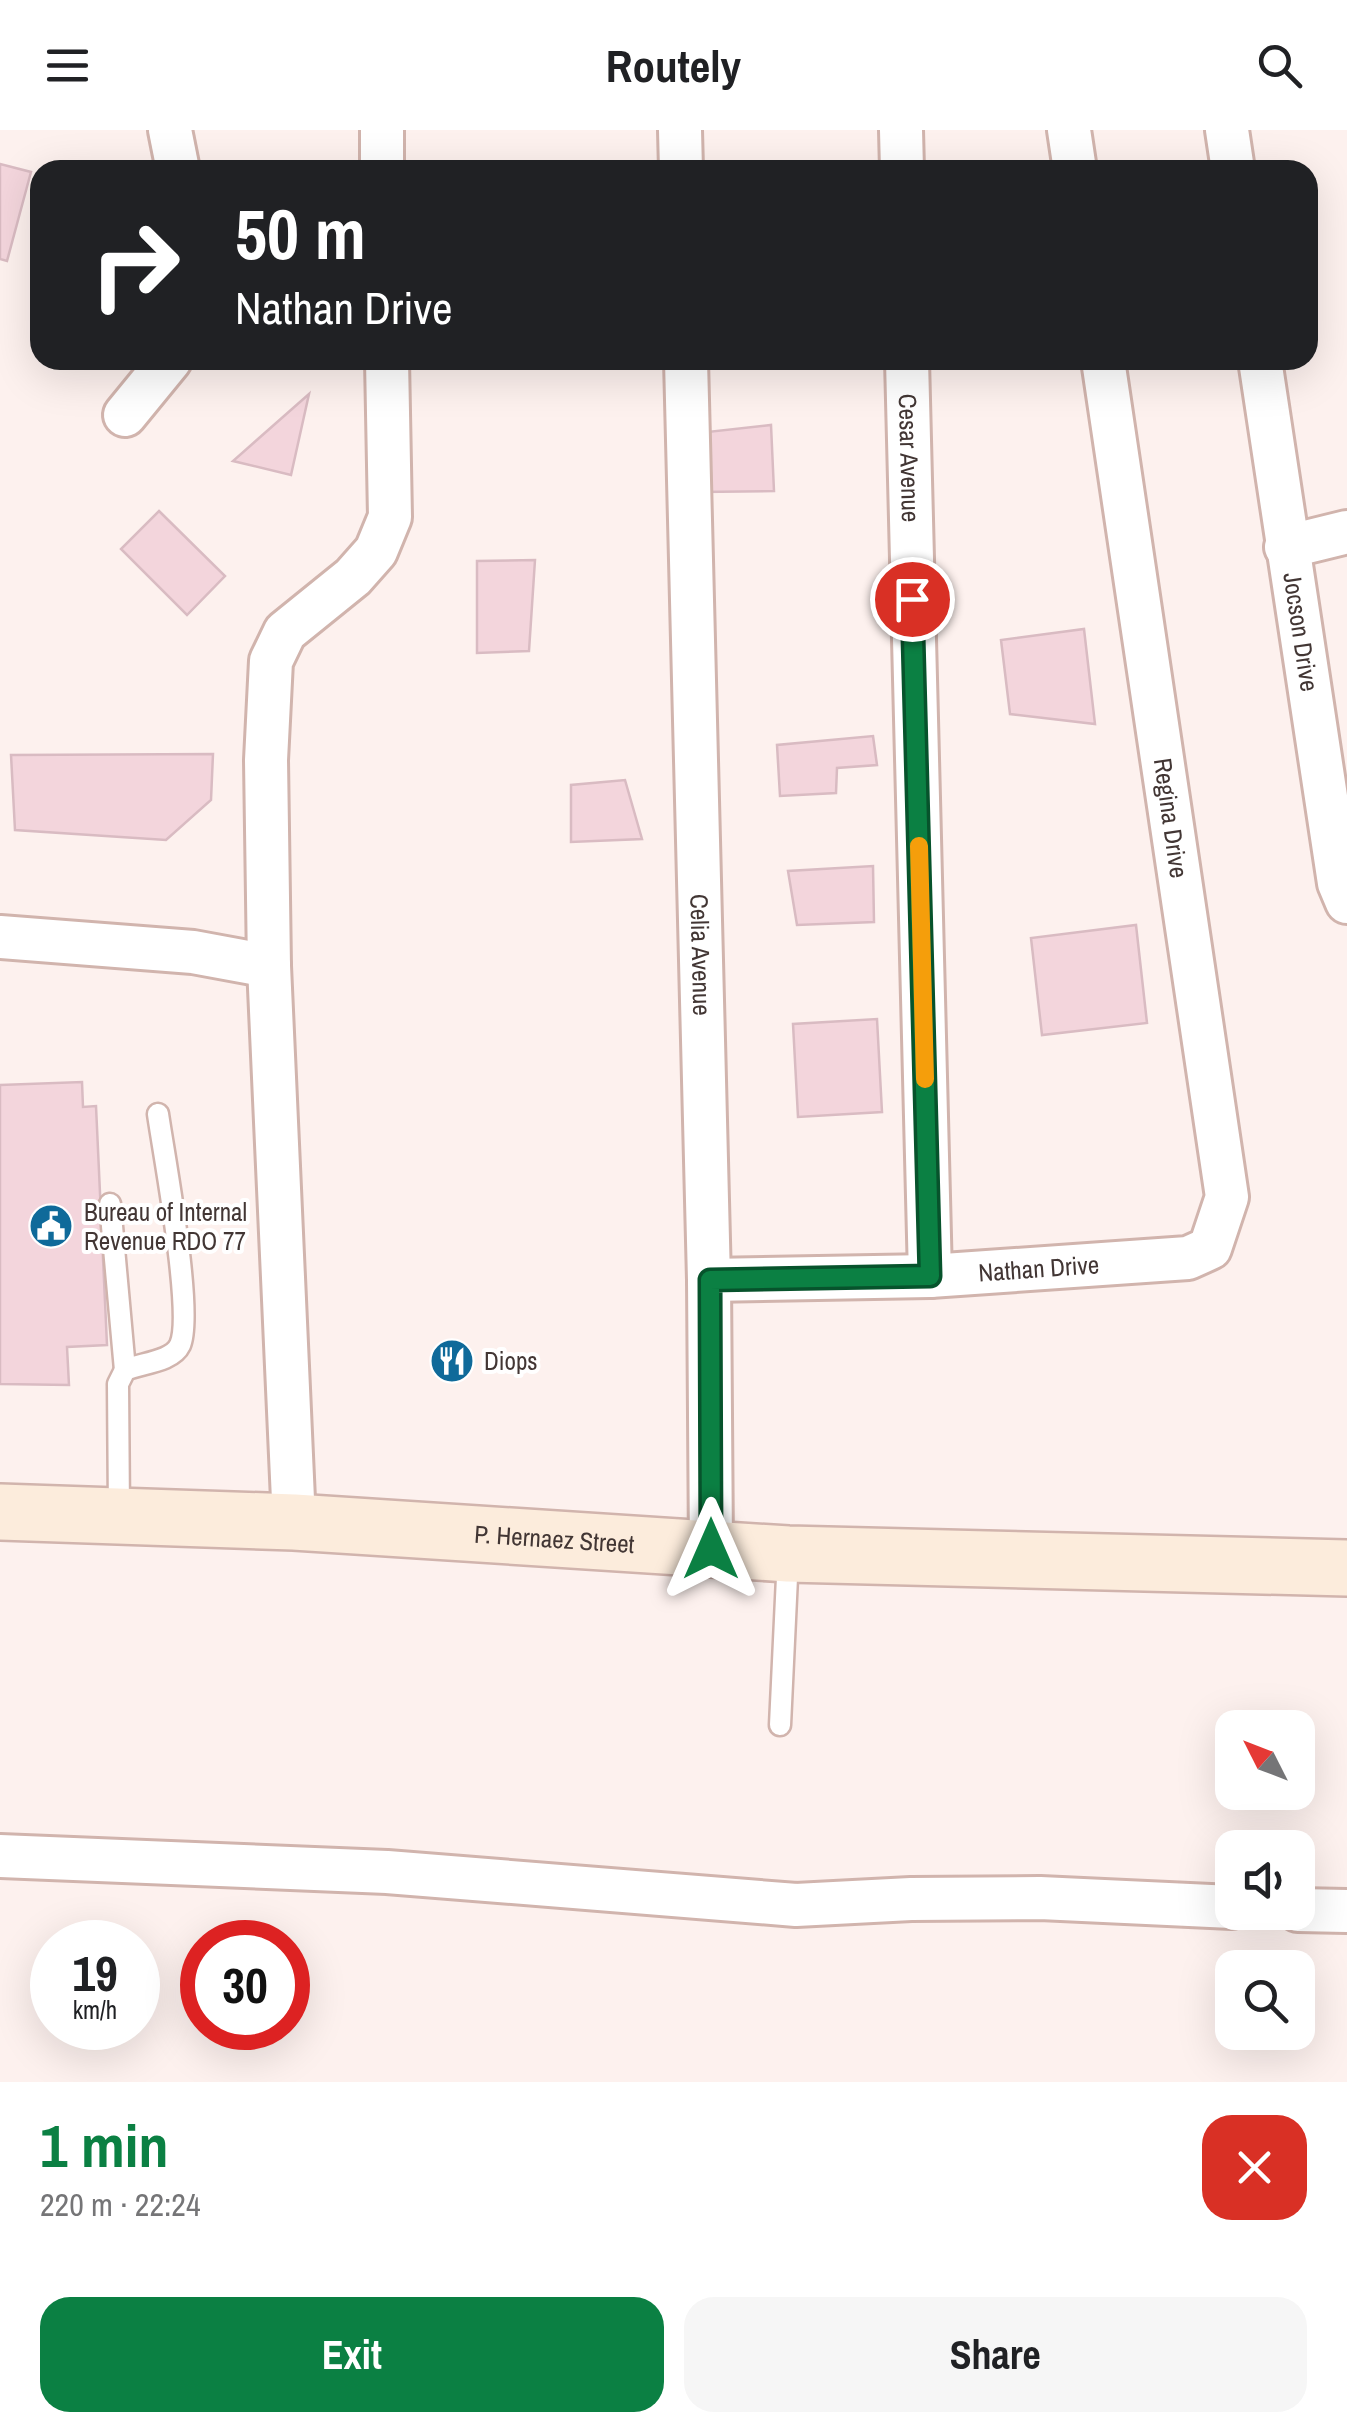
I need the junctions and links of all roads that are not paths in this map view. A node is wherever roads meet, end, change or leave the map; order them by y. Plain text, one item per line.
1 (170, 130) edge
2 (382, 130) edge
3 (680, 130) edge
4 (901, 130) edge
5 (1227, 130) edge
6 (1069, 131) edge
7 (176, 160) edge
8 (382, 160) edge
9 (681, 160) edge
10 (902, 160) edge
11 (1073, 160) edge
12 (1232, 160) edge
13 (162, 370) edge
14 (387, 370) edge
15 (686, 370) edge
16 (906, 370) edge
17 (1104, 370) edge
18 (1261, 370) edge
19 (124, 415) dead end
20 (1347, 532) edge
21 (1286, 547) junction
22 (1347, 902) edge
23 (0, 937) edge
24 (268, 966) junction
25 (158, 1114) dead end
26 (110, 1204) dead end
27 (1188, 1258) joint
28 (930, 1276) junction
29 (710, 1280) junction
30 (125, 1370) junction
31 (0, 1512) edge
32 (119, 1516) junction
33 (294, 1522) junction
34 (711, 1549) junction
35 (788, 1554) junction
36 (1347, 1568) edge
37 (780, 1725) dead end
38 (0, 1856) edge
39 (1215, 1907) edge
40 (1315, 1910) edge
41 (1347, 1911) edge

1 - 7 street
2 - 8 street
3 - 9 street
4 - 10 street
5 - 12 street
6 - 11 street
13 - 19 street
14 - 24 street
15 - 29 street, Celia Avenue
16 - 28 street, Cesar Avenue
17 - 27 street, Regina Drive
18 - 21 street, Jocson Drive
20 - 21 street
21 - 22 street, Jocson Drive
23 - 24 street
24 - 33 street
25 - 30 lane
26 - 30 lane
27 - 28 street, Nathan Drive
28 - 29 street, Nathan Drive
29 - 34 street, Celia Avenue
30 - 32 lane
31 - 32 main road, P. Hernaez Street
32 - 33 main road, P. Hernaez Street
33 - 34 main road, P. Hernaez Street
34 - 35 main road, P. Hernaez Street
35 - 36 main road, P. Hernaez Street
35 - 37 lane
38 - 39 street
40 - 41 street

